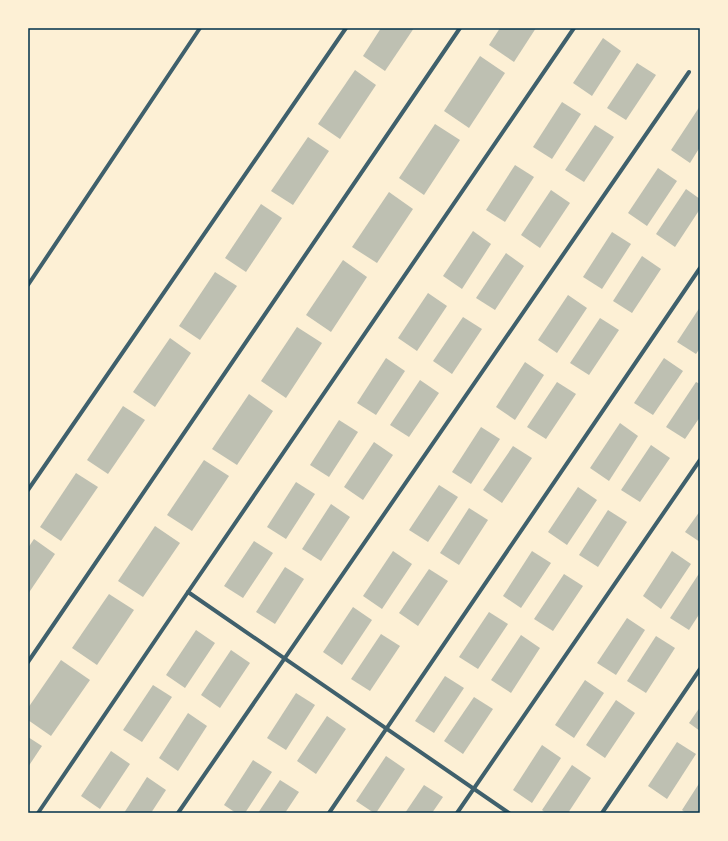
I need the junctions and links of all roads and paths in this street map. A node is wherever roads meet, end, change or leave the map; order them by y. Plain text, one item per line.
1 (200, 28) edge
2 (346, 28) edge
3 (460, 28) edge
4 (574, 28) edge
5 (689, 72) dead end
6 (700, 268) edge
7 (28, 284) edge
8 (700, 460) edge
9 (28, 490) edge
10 (188, 592) junction
11 (284, 658) junction
12 (28, 662) edge
13 (700, 669) edge
14 (386, 729) junction
15 (473, 789) junction
16 (38, 813) edge
17 (178, 813) edge
18 (329, 813) edge
19 (457, 813) edge
20 (509, 813) edge
21 (602, 813) edge

1 - 7 street
2 - 9 street
3 - 12 street
4 - 10 street
5 - 11 street
6 - 14 street
8 - 15 street
10 - 11 street
10 - 16 street
11 - 14 street
11 - 17 street
13 - 21 street
14 - 15 street
14 - 18 street
15 - 19 street
15 - 20 street

